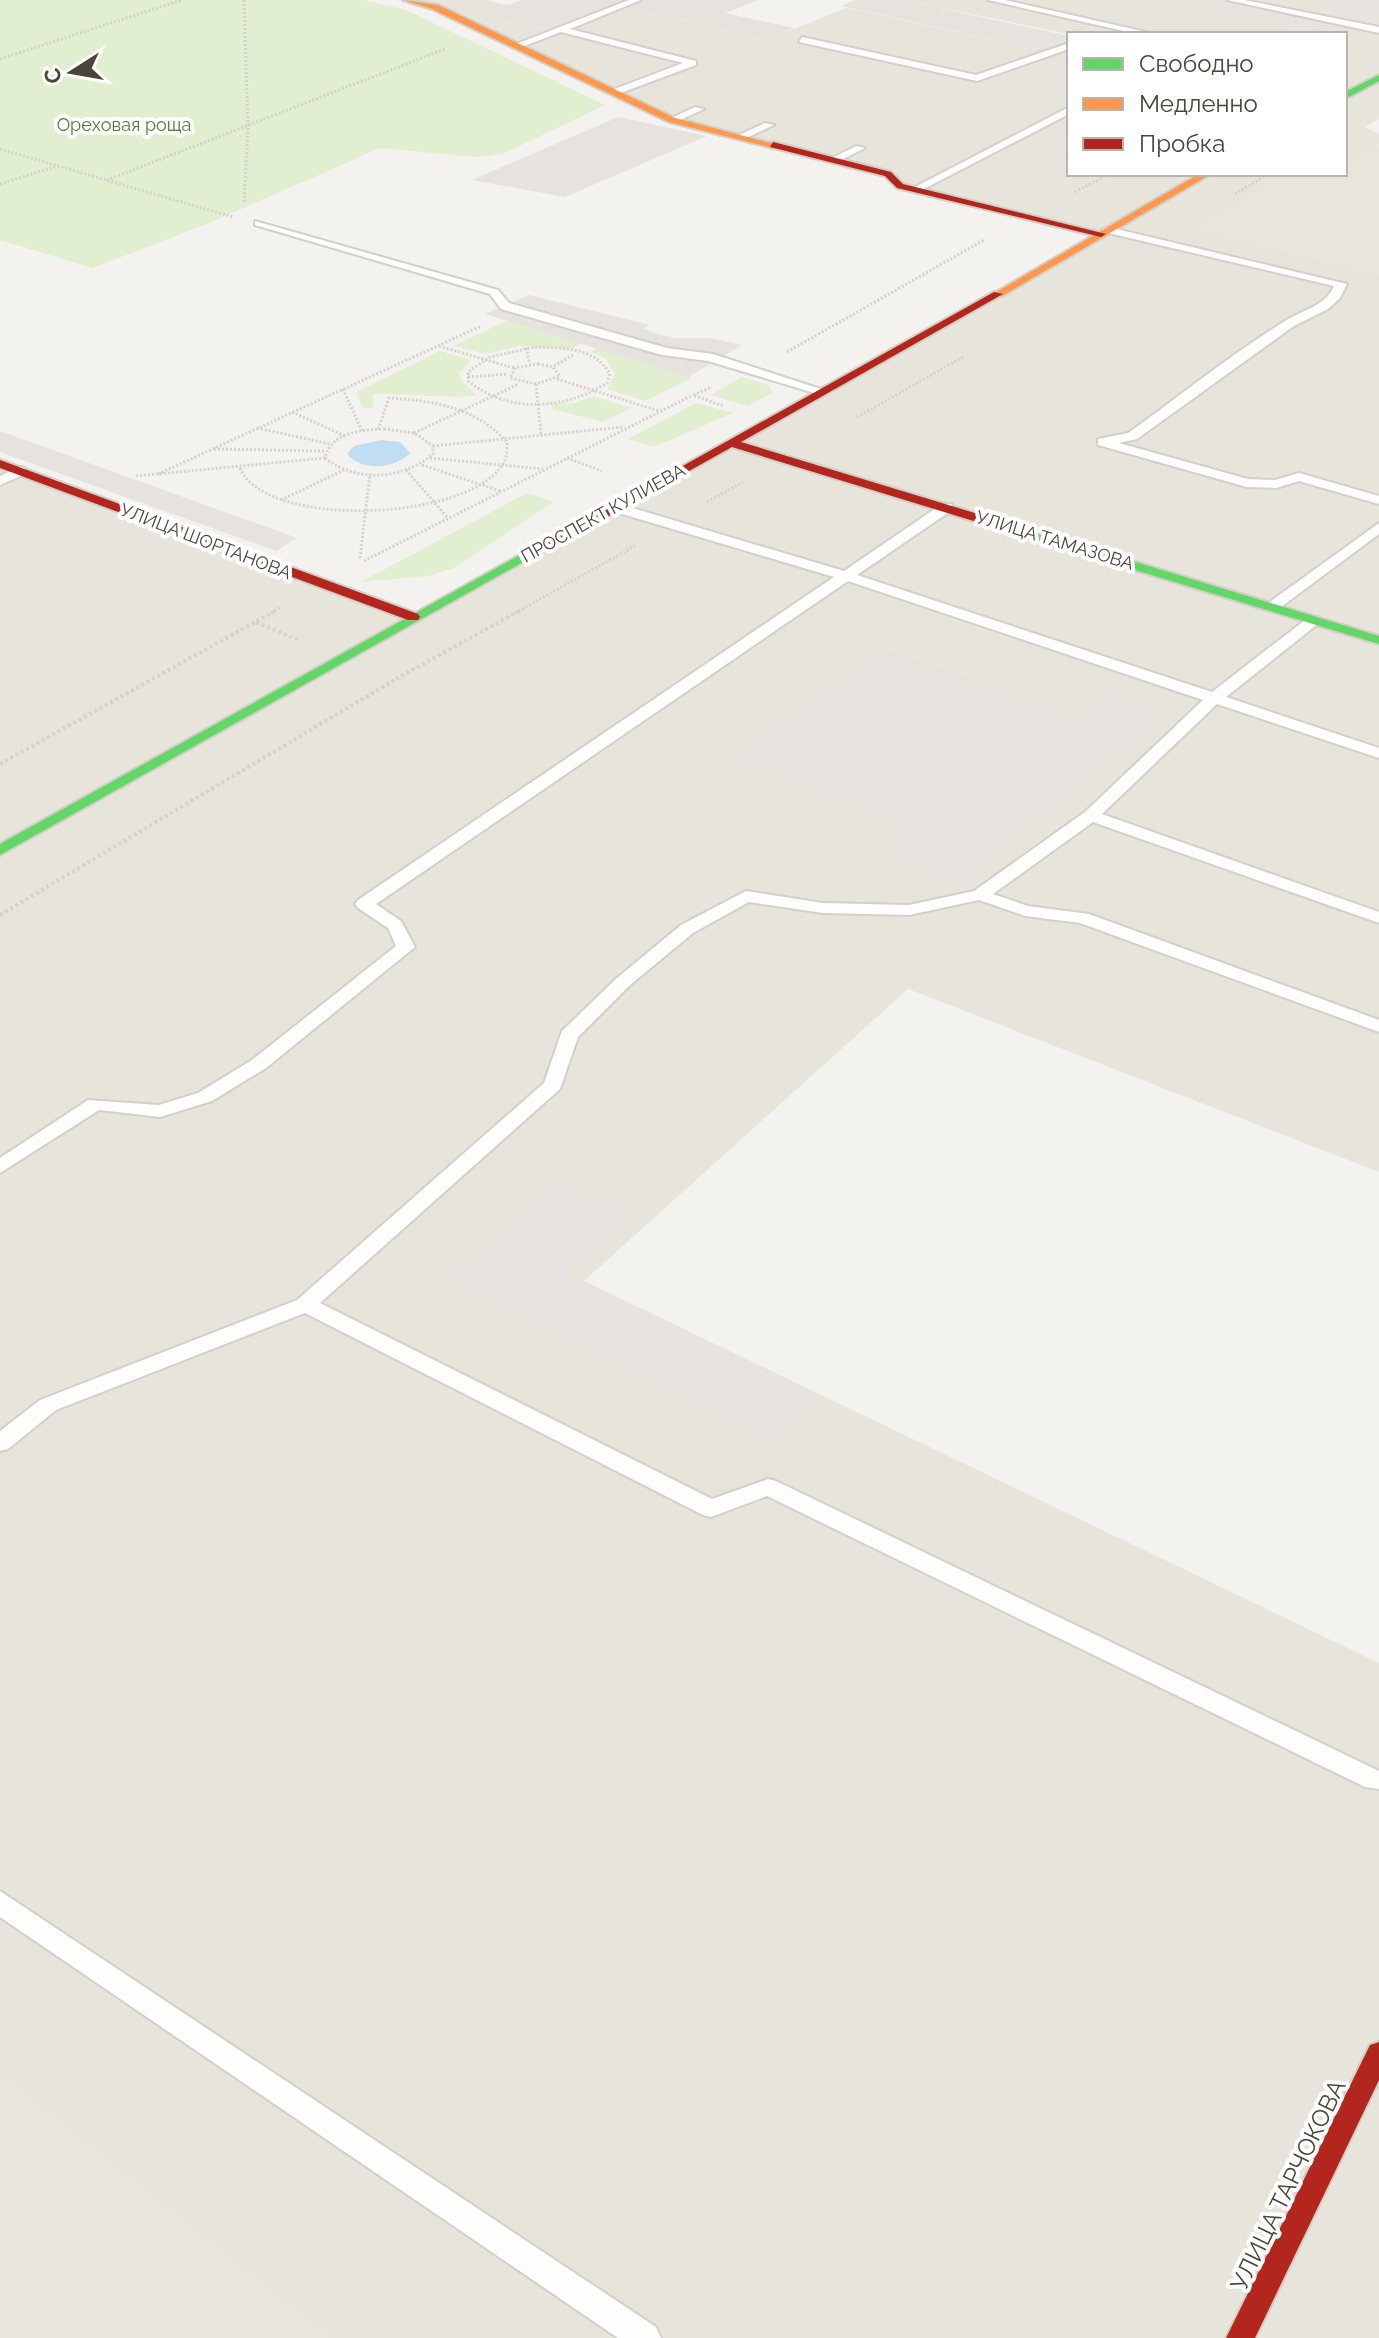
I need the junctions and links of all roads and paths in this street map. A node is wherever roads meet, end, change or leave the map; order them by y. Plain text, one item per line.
1 (182, 0) edge
2 (244, 0) edge
3 (407, 0) edge
4 (637, 0) edge
5 (992, 0) edge
6 (1231, 0) edge
7 (560, 29) junction
8 (1379, 30) edge
9 (1141, 32) edge
10 (802, 40) dead end
11 (516, 46) junction
12 (1067, 47) edge
13 (447, 48) dead end
14 (0, 59) edge
15 (1379, 78) edge
16 (1349, 91) edge
17 (615, 92) junction
18 (699, 109) dead end
19 (1067, 111) edge
20 (672, 120) junction
21 (769, 125) dead end
22 (248, 127) junction
23 (742, 136) junction
24 (860, 148) dead end
25 (0, 149) edge
26 (833, 160) junction
27 (58, 166) junction
28 (1202, 176) edge
29 (107, 180) junction
30 (0, 184) edge
31 (914, 190) junction
32 (244, 204) dead end
33 (243, 220) dead end
34 (259, 223) dead end
35 (1104, 232) junction
36 (988, 238) dead end
37 (486, 323) dead end
38 (438, 346) junction
39 (526, 348) junction
40 (580, 351) junction
41 (783, 354) dead end
42 (484, 359) junction
43 (530, 364) junction
44 (553, 367) junction
45 (515, 368) junction
46 (508, 374) junction
47 (468, 377) junction
48 (557, 379) junction
49 (520, 383) junction
50 (536, 384) junction
51 (343, 389) junction
52 (596, 391) junction
53 (821, 391) junction
54 (693, 395) dead end
55 (491, 398) junction
56 (541, 403) junction
57 (466, 410) junction
58 (660, 411) junction
59 (292, 412) junction
60 (628, 427) junction
61 (257, 428) junction
62 (378, 430) junction
63 (362, 431) junction
64 (414, 433) junction
65 (541, 435) junction
66 (345, 436) junction
67 (504, 438) junction
68 (731, 443) junction
69 (330, 444) junction
70 (433, 446) junction
71 (212, 449) junction
72 (325, 451) junction
73 (325, 458) junction
74 (429, 458) junction
75 (567, 458) junction
76 (0, 464) edge
77 (421, 465) junction
78 (500, 466) junction
79 (240, 468) junction
80 (544, 469) junction
81 (344, 470) junction
82 (406, 470) junction
83 (20, 471) junction
84 (603, 471) dead end
85 (158, 474) junction
86 (370, 474) junction
87 (136, 476) dead end
88 (0, 481) edge
89 (744, 482) dead end
90 (479, 484) junction
91 (501, 491) junction
92 (281, 500) junction
93 (1379, 500) edge
94 (436, 501) junction
95 (614, 507) junction
96 (947, 507) junction
97 (695, 509) dead end
98 (366, 511) junction
99 (448, 518) junction
100 (1379, 527) edge
101 (640, 543) dead end
102 (846, 576) junction
103 (293, 600) dead end
104 (1272, 607) junction
105 (413, 617) junction
106 (1314, 620) junction
107 (255, 622) junction
108 (1379, 640) edge
109 (304, 642) dead end
110 (387, 675) dead end
111 (396, 679) junction
112 (1212, 700) junction
113 (1379, 753) edge
114 (0, 764) edge
115 (1091, 816) junction
116 (0, 850) edge
117 (980, 895) junction
118 (0, 915) edge
119 (1379, 918) edge
120 (1379, 1026) edge
121 (0, 1167) edge
122 (305, 1305) junction
123 (0, 1443) edge
124 (1374, 1780) dead end
125 (0, 1902) edge
126 (1379, 2053) edge
127 (645, 2338) edge
128 (1240, 2338) edge

1 - 14 path
2 - 22 path
3 - 11 street
4 - 7 lane
5 - 9 lane
6 - 8 lane
7 - 11 lane
7 - 17 lane
10 - 12 lane
11 - 17 street
13 - 22 path
15 - 16 street
17 - 20 street
18 - 20 lane
19 - 31 lane
20 - 23 street
21 - 23 lane
22 - 29 path
22 - 32 path
23 - 26 street
24 - 26 lane
25 - 27 path
26 - 31 street
27 - 29 path
27 - 30 path
28 - 35 street, ПРОСПЕКТ КУЛИЕВА
29 - 33 path
31 - 35 street
34 - 53 lane
35 - 53 street, ПРОСПЕКТ КУЛИЕВА
35 - 93 lane
36 - 41 path
37 - 38 path
38 - 42 path
38 - 51 path
39 - 40 path
39 - 42 path
39 - 43 path
40 - 44 path
40 - 52 path
42 - 45 path
42 - 47 path
43 - 44 path
43 - 45 path
44 - 48 path
45 - 46 path
46 - 47 path
46 - 49 path
47 - 55 path
48 - 50 path
48 - 52 path
49 - 50 path
49 - 55 path
50 - 56 path
51 - 59 path
51 - 63 path
52 - 56 path
52 - 58 path
53 - 68 street, ПРОСПЕКТ КУЛИЕВА
54 - 58 path
55 - 56 path
55 - 57 path
56 - 65 path
57 - 62 path
57 - 64 path
57 - 67 path
58 - 60 path
59 - 61 path
59 - 66 path
60 - 65 path
60 - 75 path
61 - 69 path
61 - 71 path
62 - 63 path
62 - 64 path
63 - 66 path
64 - 70 path
65 - 67 path
66 - 69 path
67 - 70 path
67 - 78 path
68 - 95 street, ПРОСПЕКТ КУЛИЕВА
68 - 96 street, УЛИЦА ТАМАЗОВА
69 - 72 path
70 - 74 path
71 - 72 path
71 - 85 path
72 - 73 path
73 - 79 path
73 - 81 path
74 - 77 path
74 - 78 path
75 - 80 path
75 - 84 path
76 - 83 street, УЛИЦА ШОРТАНОВА
77 - 82 path
77 - 90 path
78 - 80 path
78 - 90 path
79 - 85 path
79 - 92 path
80 - 91 path
81 - 86 path
81 - 92 path
82 - 86 path
82 - 94 path
83 - 88 lane
83 - 105 street, УЛИЦА ШОРТАНОВА
85 - 87 path
86 - 98 path
89 - 97 path
90 - 91 path
90 - 94 path
91 - 99 path
92 - 98 path
94 - 98 path
94 - 99 path
95 - 102 lane
95 - 105 street, ПРОСПЕКТ КУЛИЕВА
96 - 102 lane
96 - 104 street, УЛИЦА ТАМАЗОВА
98 - 99 path
100 - 104 lane
101 - 111 path
102 - 112 lane
102 - 121 lane
103 - 107 path
104 - 106 street, УЛИЦА ТАМАЗОВА
105 - 116 street, ПРОСПЕКТ КУЛИЕВА
106 - 108 street, УЛИЦА ТАМАЗОВА
106 - 112 lane
107 - 109 path
107 - 114 path
110 - 111 path
111 - 118 path
112 - 113 lane
112 - 115 lane
115 - 117 lane
115 - 119 lane
117 - 120 lane
117 - 122 lane
122 - 123 lane
122 - 124 lane
125 - 127 lane
126 - 128 street, УЛИЦА ТАРЧОКОВА

